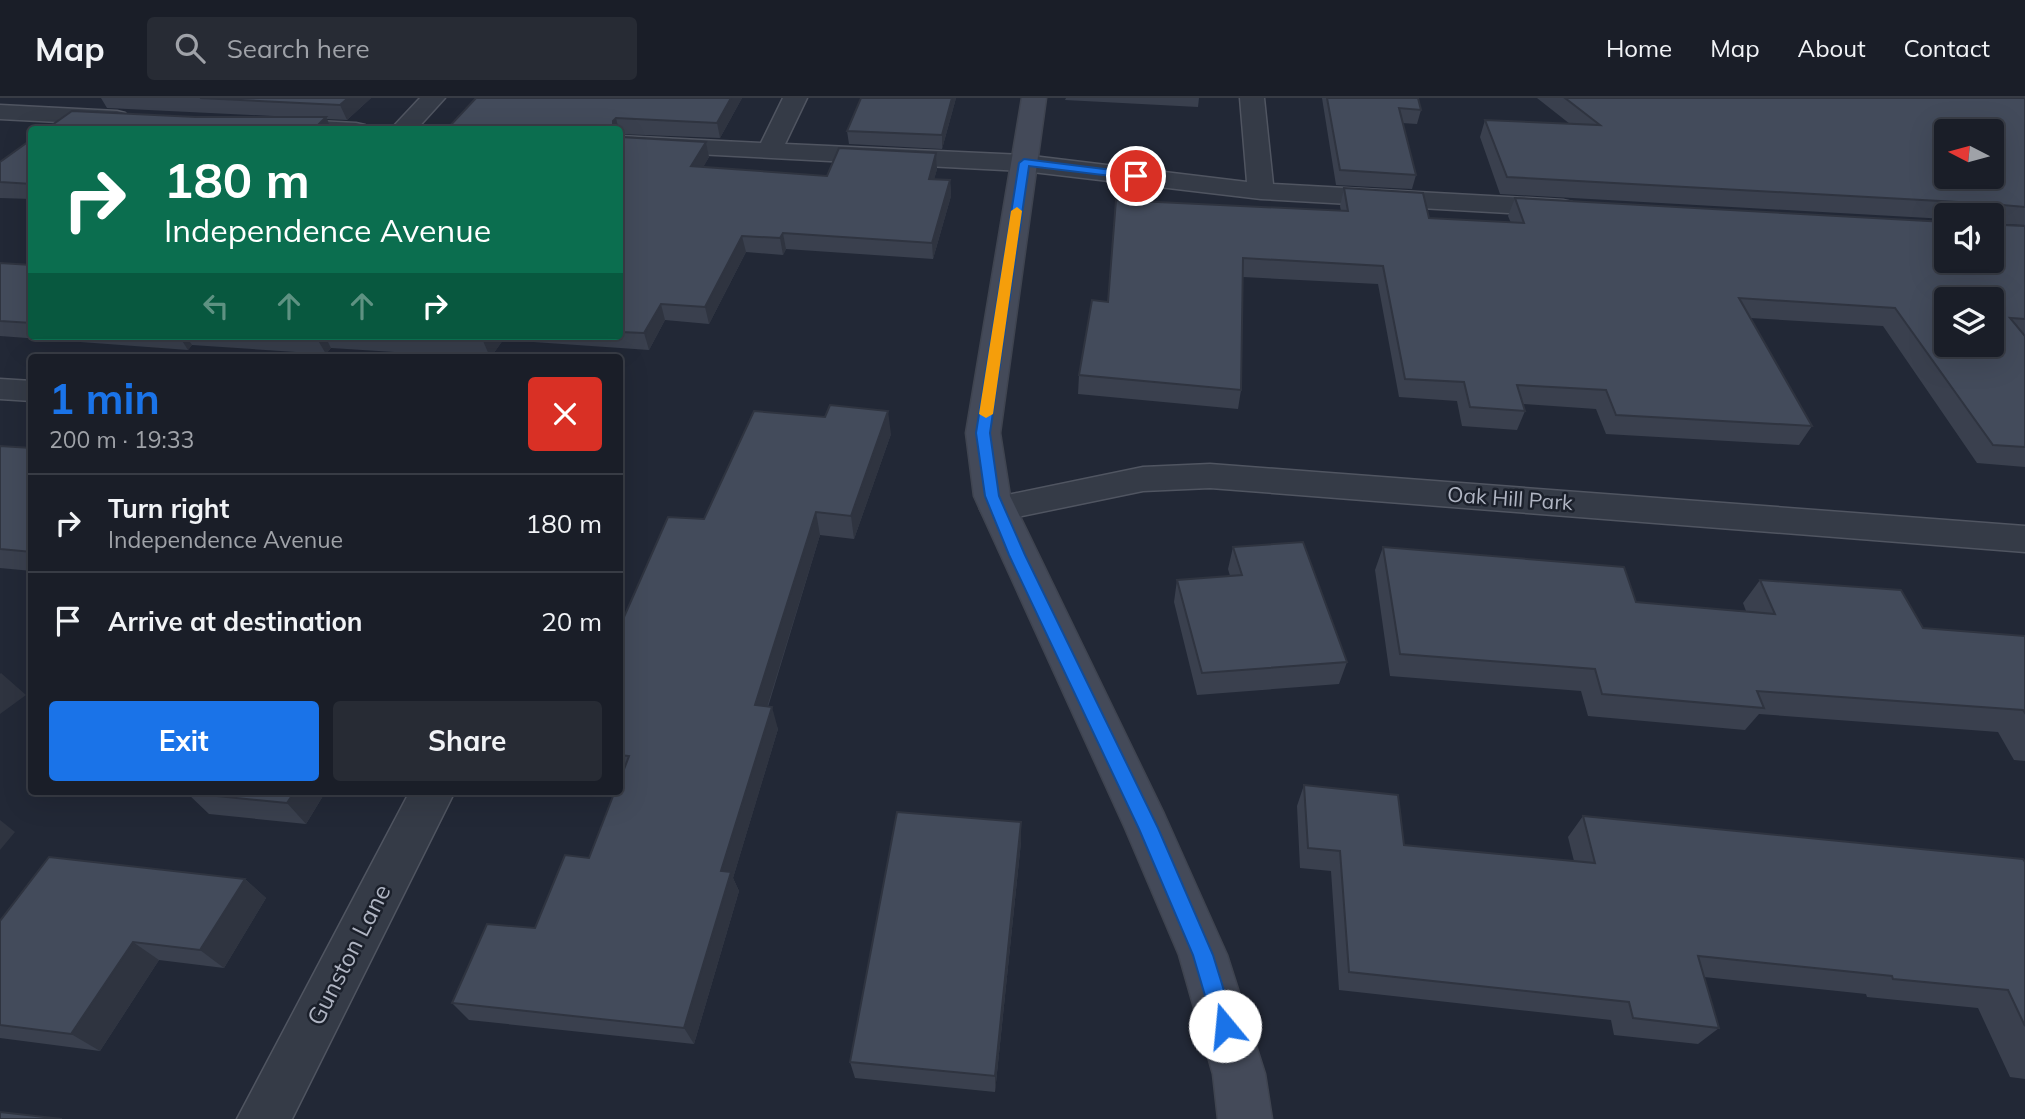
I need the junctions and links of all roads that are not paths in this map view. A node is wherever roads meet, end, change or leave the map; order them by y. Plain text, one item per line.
1 (43, 98) edge
2 (433, 98) edge
3 (795, 98) edge
4 (1034, 98) edge
5 (1252, 98) edge
6 (10, 112) edge
7 (146, 119) edge
8 (258, 125) edge
9 (278, 126) edge
10 (406, 126) edge
11 (0, 127) edge
12 (623, 142) edge
13 (770, 150) junction
14 (1024, 163) junction
15 (1261, 191) junction
16 (1590, 210) edge
17 (0, 389) edge
18 (28, 391) edge
19 (998, 509) junction
20 (2025, 540) edge
21 (431, 795) edge
22 (264, 1119) edge
23 (1245, 1119) edge

1 - 6 street
2 - 10 street
3 - 13 street
4 - 14 street
5 - 15 street
6 - 7 street
6 - 11 street
8 - 9 street
12 - 13 street
13 - 14 street
14 - 15 street
14 - 19 street
15 - 16 street
17 - 18 street
19 - 20 street, Oak Hill Park
19 - 23 street
21 - 22 street, Gunston Lane

